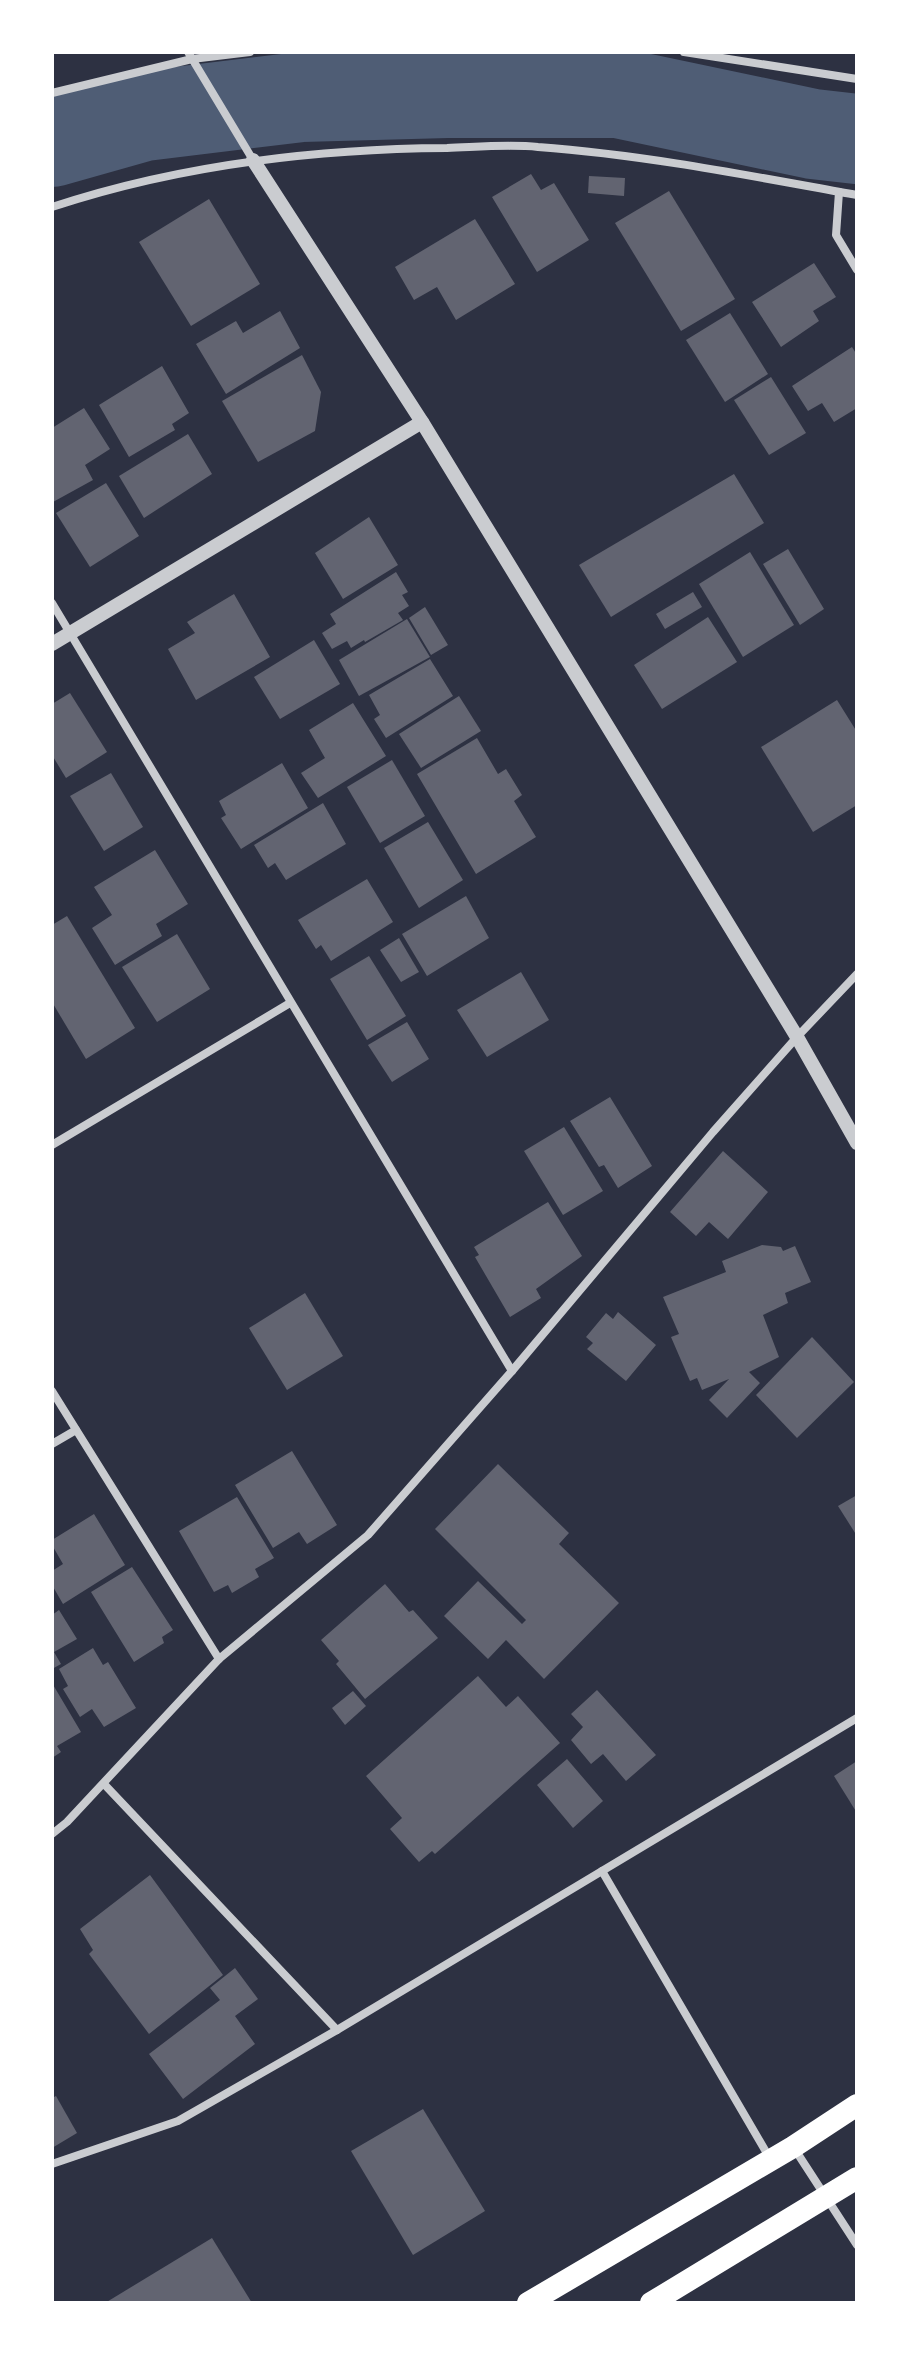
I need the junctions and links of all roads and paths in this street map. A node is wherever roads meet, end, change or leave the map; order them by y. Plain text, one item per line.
1 (250, 52) edge
2 (684, 52) edge
3 (190, 56) edge
4 (857, 79) edge
5 (52, 93) edge
6 (253, 160) junction
7 (839, 192) junction
8 (857, 195) edge
9 (52, 207) edge
10 (857, 270) edge
11 (422, 422) junction
12 (52, 603) edge
13 (70, 633) junction
14 (52, 644) edge
15 (857, 974) edge
16 (290, 1003) junction
17 (797, 1037) junction
18 (857, 1143) edge
19 (52, 1145) edge
20 (512, 1371) junction
21 (52, 1391) edge
22 (76, 1430) junction
23 (52, 1444) edge
24 (219, 1659) junction
25 (857, 1718) edge
26 (104, 1784) junction
27 (52, 1834) edge
28 (602, 1871) junction
29 (337, 2030) junction
30 (857, 2105) edge
31 (793, 2147) junction
32 (770, 2159) junction
33 (52, 2164) edge
34 (857, 2178) edge
35 (826, 2197) junction
36 (857, 2245) edge
37 (528, 2303) edge
38 (651, 2303) edge

1 - 3 street
2 - 4 street
3 - 5 street
3 - 6 street
6 - 7 street
6 - 9 street
6 - 11 street
7 - 8 street
7 - 10 street
11 - 13 street
11 - 17 street
12 - 13 street
13 - 14 street
13 - 16 street
15 - 17 street
16 - 19 street
16 - 20 street
17 - 18 street
17 - 20 street
20 - 24 street
21 - 22 street
22 - 23 street
22 - 24 street
24 - 26 street
25 - 28 street
26 - 27 street
26 - 29 street
28 - 29 street
28 - 32 street
29 - 33 street
30 - 31 highway
31 - 32 highway
31 - 35 street
32 - 37 highway
34 - 35 highway
35 - 36 street
35 - 38 highway

